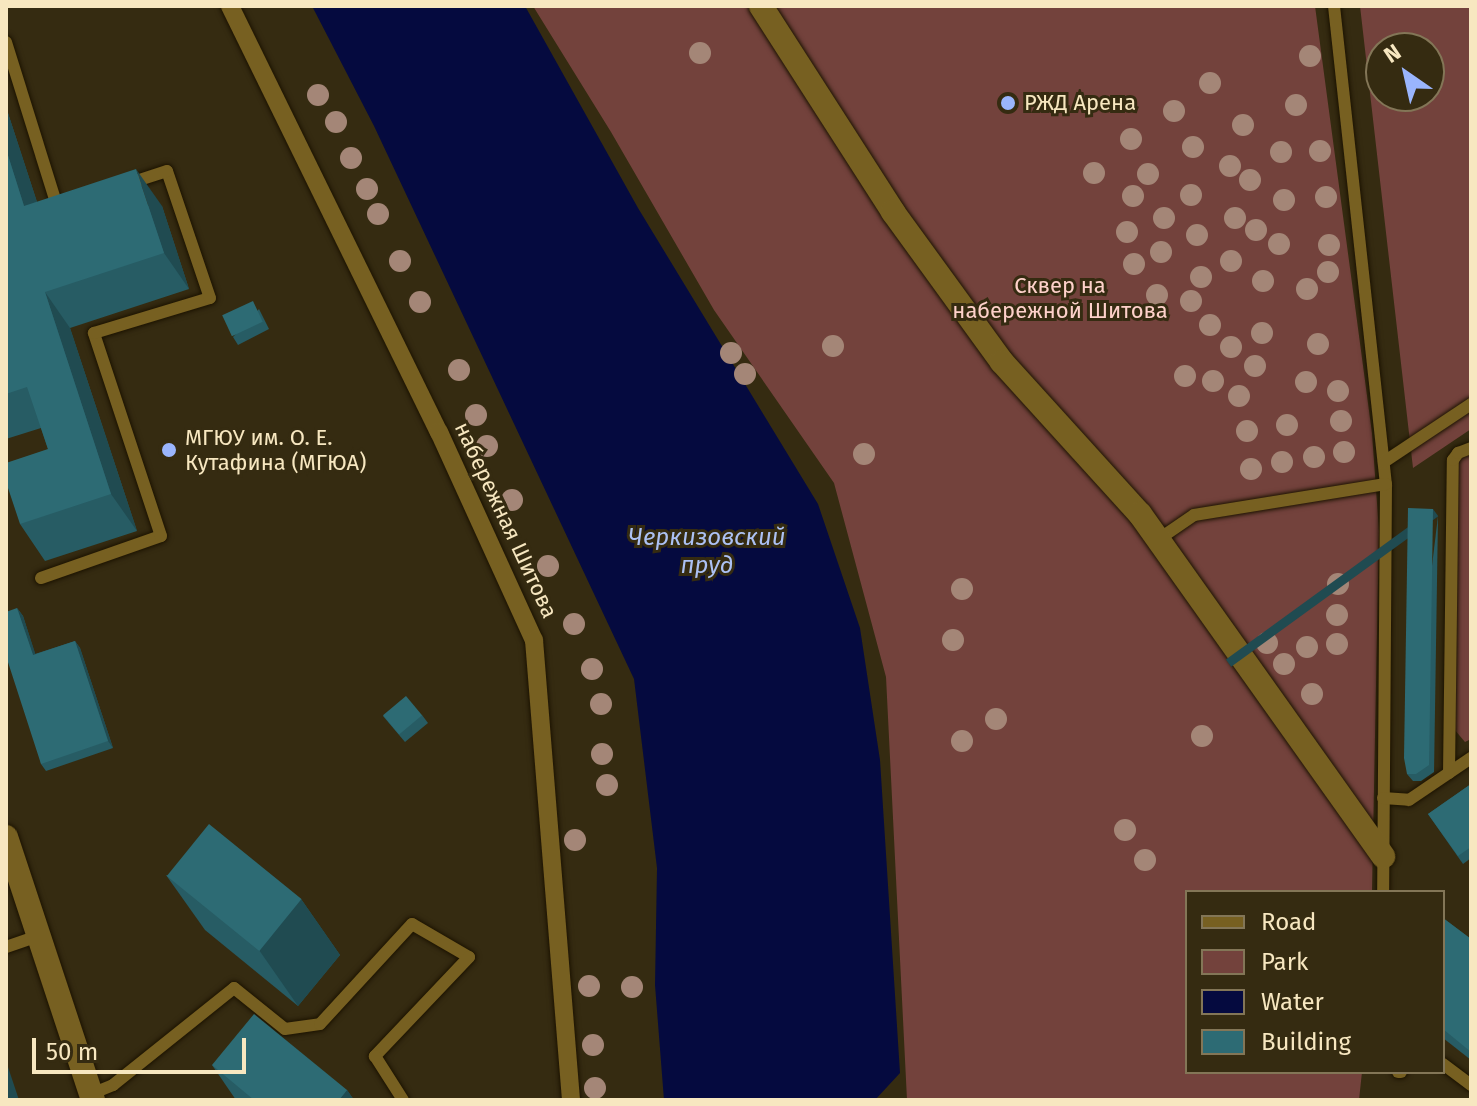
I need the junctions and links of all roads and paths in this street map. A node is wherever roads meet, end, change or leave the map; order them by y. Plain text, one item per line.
1 (230, 6) edge
2 (761, 6) edge
3 (1334, 6) edge
4 (6, 42) edge
5 (112, 188) edge
6 (70, 201) edge
7 (1471, 404) edge
8 (1471, 448) edge
9 (1384, 462) junction
10 (1386, 484) junction
11 (1159, 539) junction
12 (41, 578) dead end
13 (1471, 758) edge
14 (1449, 773) junction
15 (1383, 798) junction
16 (6, 837) edge
17 (1383, 856) junction
18 (1383, 890) edge
19 (38, 936) junction
20 (6, 947) edge
21 (1445, 1066) edge
22 (1471, 1085) edge
23 (92, 1097) edge
24 (403, 1100) edge
25 (571, 1100) edge

1 - 25 street, набережная Шитова
2 - 11 street
3 - 9 lane
4 - 6 lane
5 - 12 lane
7 - 9 lane
8 - 14 lane
9 - 10 lane
10 - 11 lane
10 - 15 lane
11 - 17 street
13 - 14 lane
14 - 15 lane
15 - 17 lane
16 - 19 street
17 - 18 lane
19 - 20 lane
19 - 23 street
21 - 22 lane
23 - 24 lane

